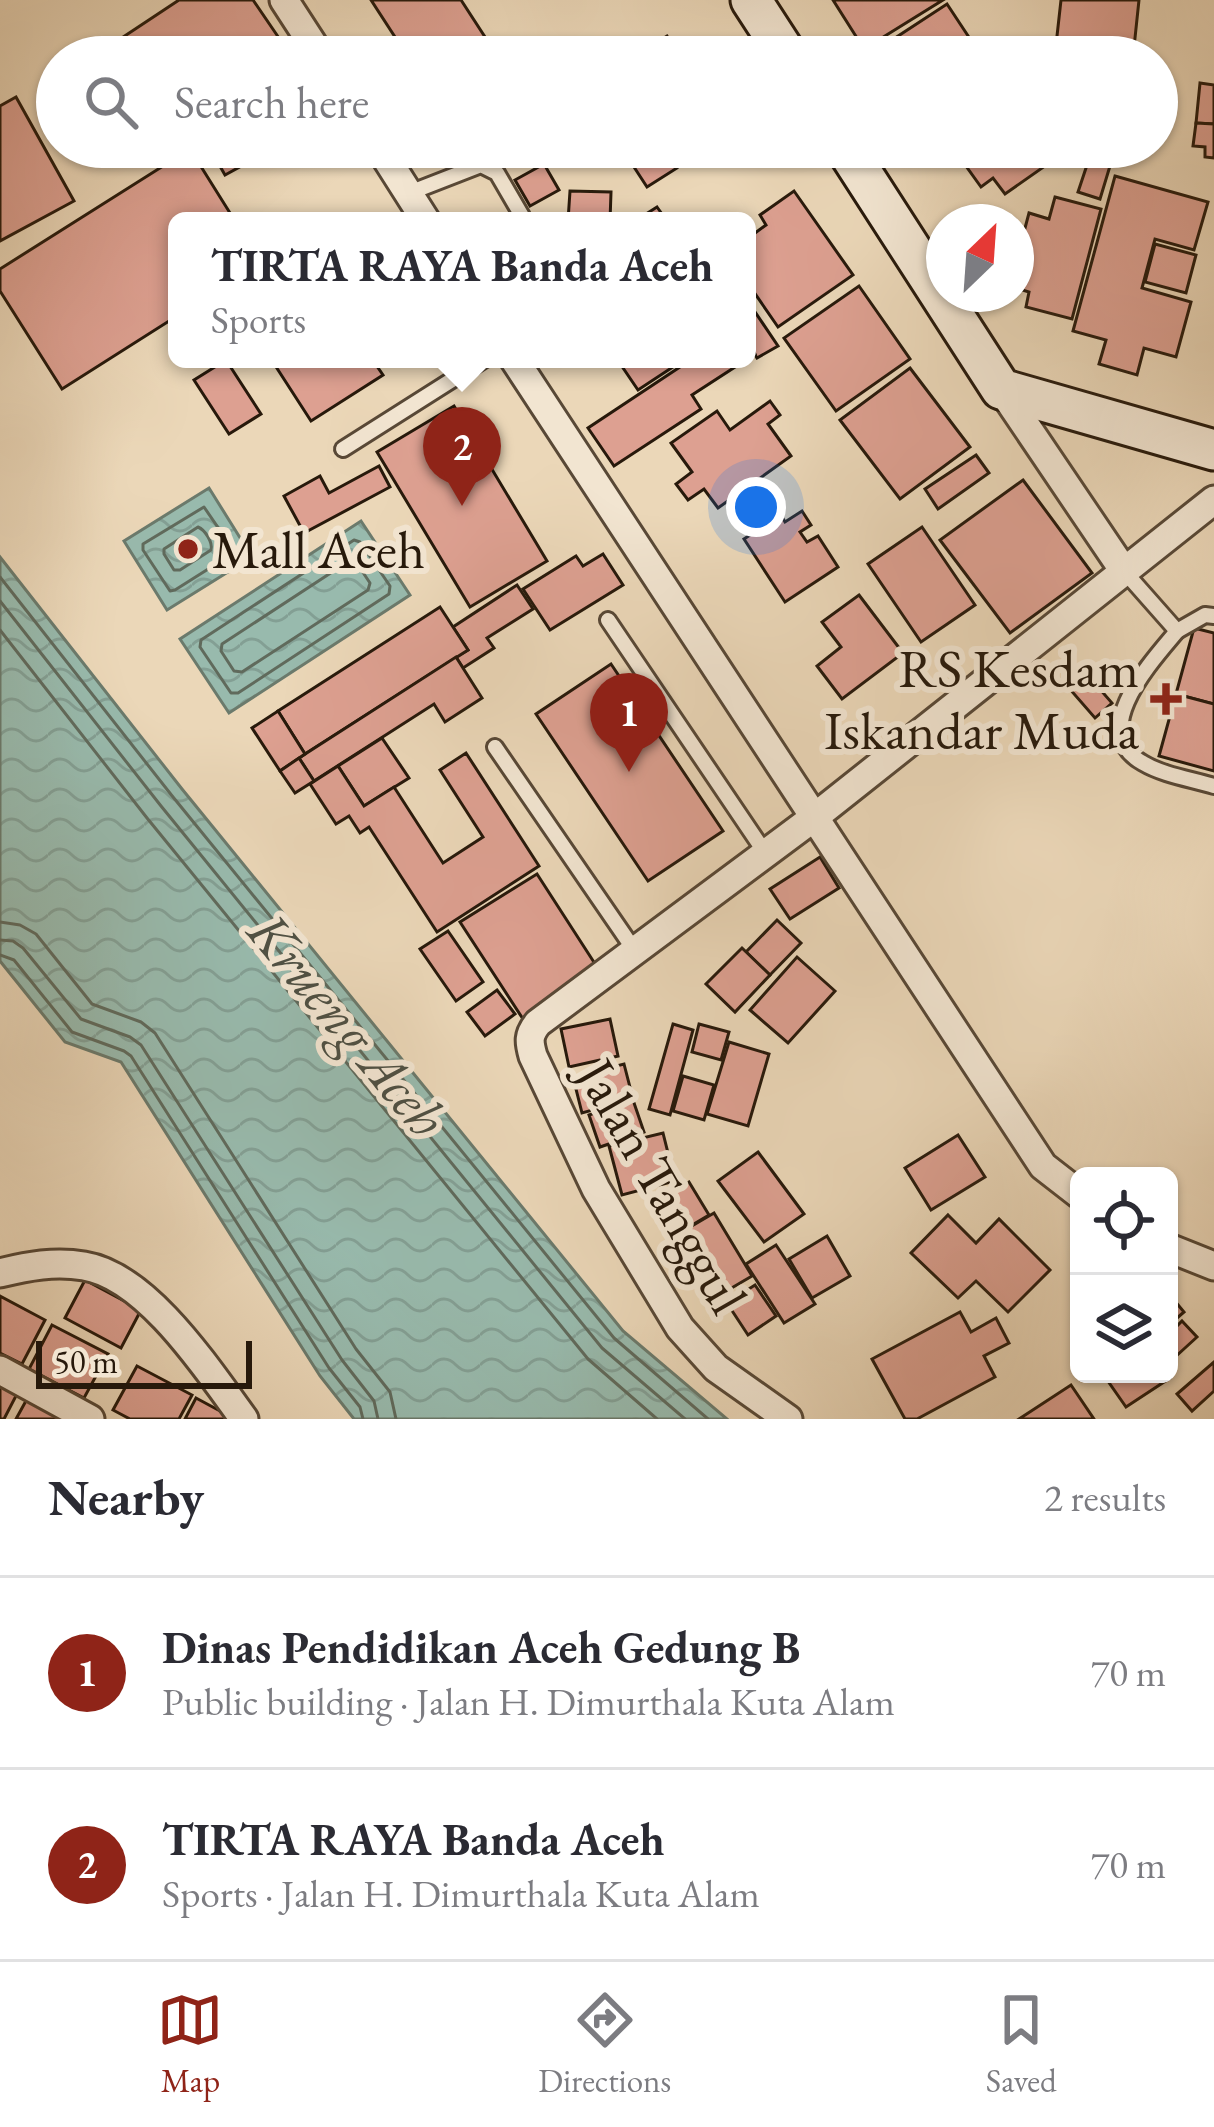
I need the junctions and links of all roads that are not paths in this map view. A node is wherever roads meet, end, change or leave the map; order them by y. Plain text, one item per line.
1 (284, 0) edge
2 (751, 0) edge
3 (307, 36) edge
4 (774, 36) edge
5 (392, 168) edge
6 (474, 168) edge
7 (487, 168) edge
8 (859, 168) edge
9 (409, 194) junction
10 (420, 212) edge
11 (520, 212) edge
12 (471, 368) edge
13 (520, 368) edge
14 (1001, 389) junction
15 (343, 449) dead end
16 (1214, 450) edge
17 (1214, 500) edge
18 (1124, 572) junction
19 (1214, 616) edge
20 (608, 620) dead end
21 (1177, 631) junction
22 (495, 747) dead end
23 (1214, 786) edge
24 (816, 816) junction
25 (766, 854) junction
26 (635, 951) junction
27 (1070, 1187) edge
28 (1178, 1252) edge
29 (1214, 1266) edge
30 (0, 1273) edge
31 (0, 1370) edge
32 (90, 1419) edge
33 (244, 1419) edge
34 (788, 1419) edge

1 - 3 street
2 - 4 street
5 - 9 street
6 - 9 lane
7 - 11 lane
8 - 14 street
9 - 10 street
12 - 15 lane
13 - 24 street
14 - 16 street
14 - 18 street
17 - 18 street, Jalan Tanggul
18 - 21 lane
18 - 24 street, Jalan Tanggul
19 - 21 lane
20 - 25 lane
21 - 23 lane
22 - 26 lane
24 - 25 street, Jalan Tanggul
24 - 27 street
25 - 26 street, Jalan Tanggul
26 - 34 street, Jalan Tanggul
28 - 29 street
30 - 33 street
31 - 32 street

